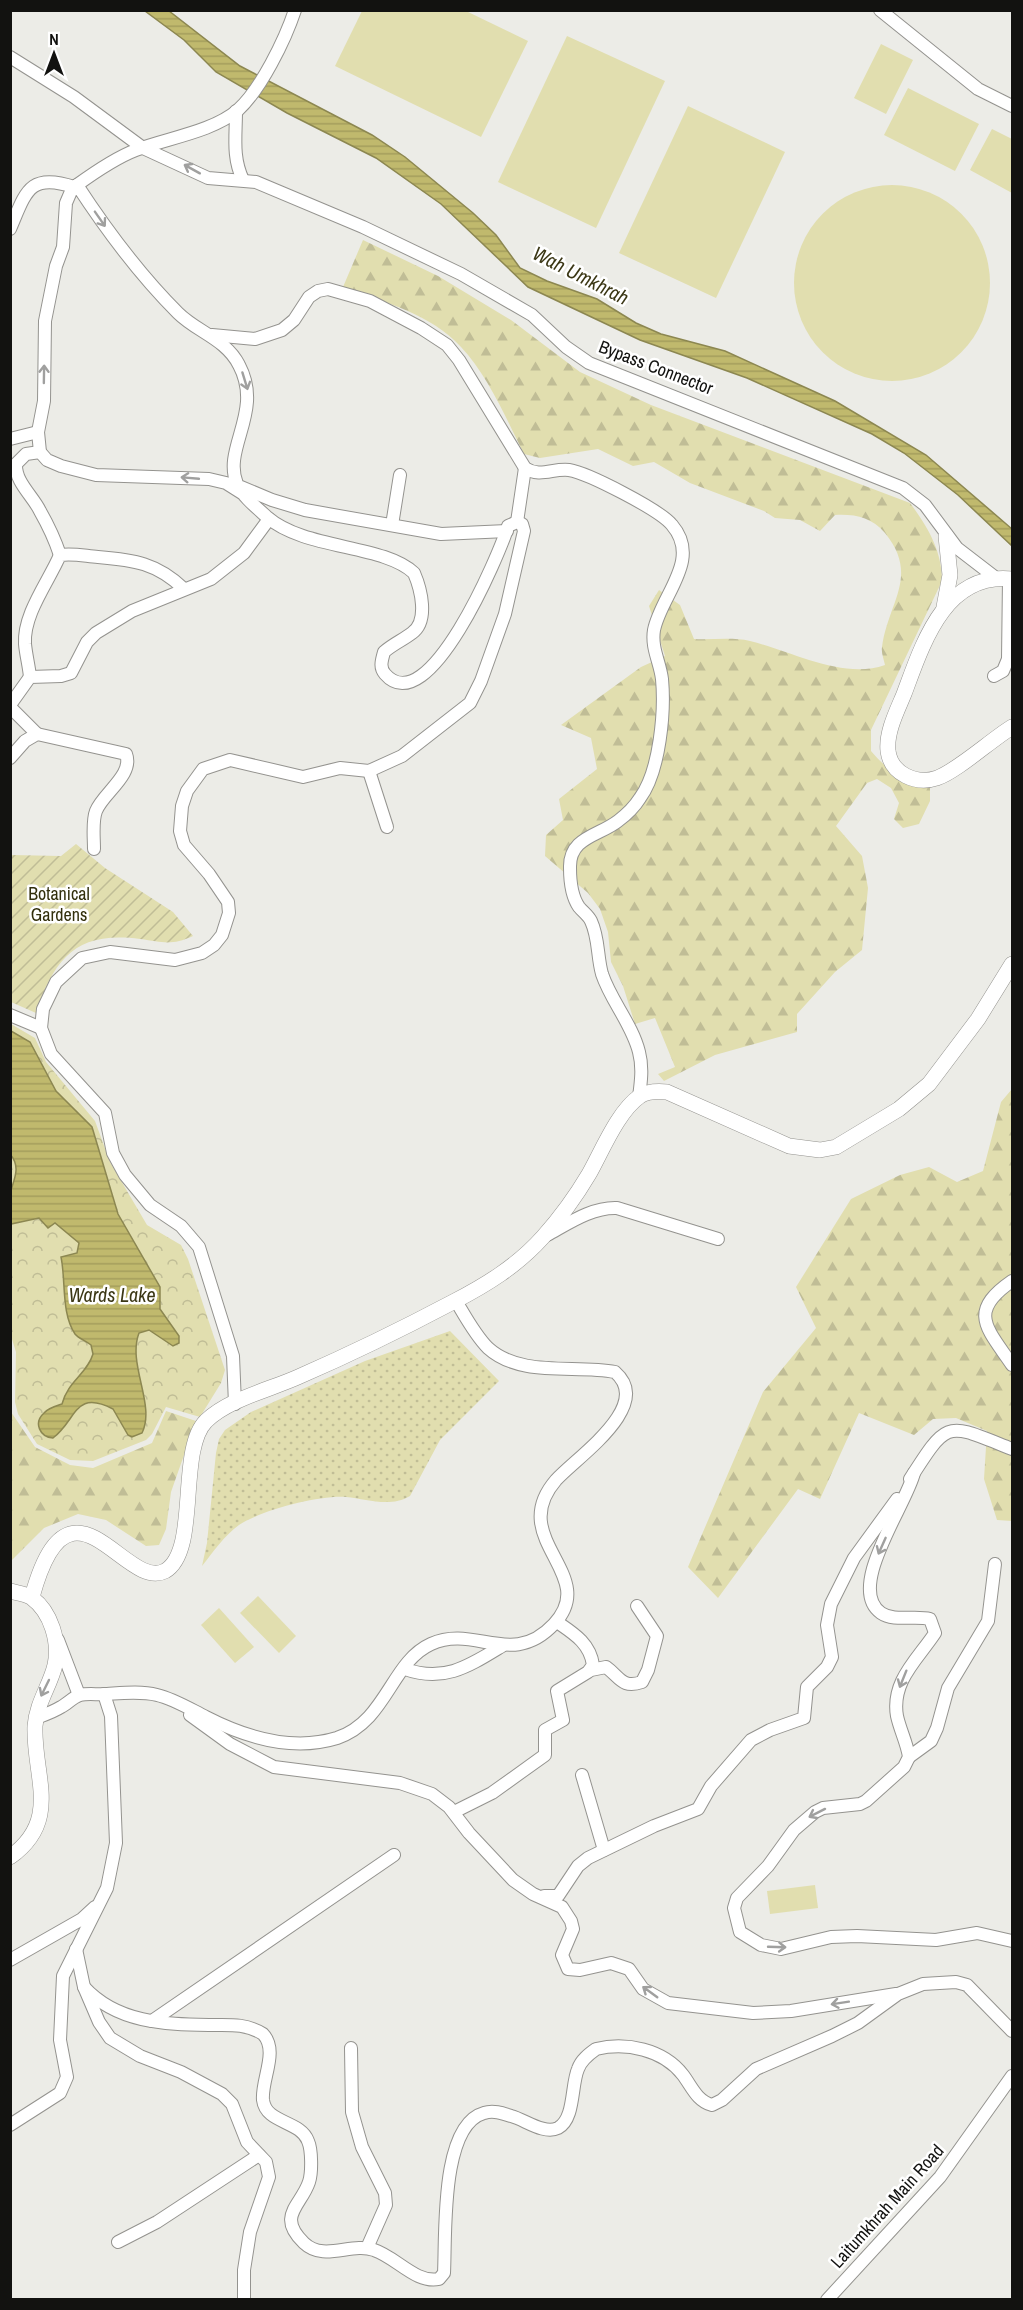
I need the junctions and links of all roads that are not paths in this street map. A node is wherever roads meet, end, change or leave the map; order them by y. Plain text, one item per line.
1 (295, 10) edge
2 (880, 11) edge
3 (10, 57) edge
4 (1012, 106) edge
5 (239, 109) junction
6 (143, 148) junction
7 (243, 180) junction
8 (76, 186) junction
9 (10, 229) edge
10 (211, 335) junction
11 (38, 432) junction
12 (10, 439) edge
13 (40, 452) junction
14 (525, 468) junction
15 (400, 475) dead end
16 (241, 490) junction
17 (269, 519) junction
18 (517, 522) junction
19 (392, 525) junction
20 (507, 531) junction
21 (946, 536) junction
22 (60, 555) junction
23 (1006, 579) edge
24 (184, 589) junction
25 (945, 607) junction
26 (994, 676) dead end
27 (30, 677) junction
28 (10, 706) edge
29 (1012, 727) edge
30 (37, 734) junction
31 (10, 758) edge
32 (369, 771) junction
33 (387, 827) dead end
34 (94, 849) dead end
35 (1012, 964) edge
36 (10, 1015) edge
37 (41, 1028) junction
38 (639, 1097) junction
39 (544, 1236) junction
40 (718, 1239) dead end
41 (1012, 1281) edge
42 (456, 1301) junction
43 (1012, 1365) edge
44 (235, 1404) junction
45 (1012, 1449) edge
46 (914, 1473) junction
47 (995, 1564) dead end
48 (10, 1591) edge
49 (32, 1597) junction
50 (637, 1606) dead end
51 (557, 1622) junction
52 (54, 1633) junction
53 (501, 1646) junction
54 (405, 1669) junction
55 (591, 1670) junction
56 (104, 1694) junction
57 (79, 1695) junction
58 (173, 1701) junction
59 (36, 1718) junction
60 (909, 1757) junction
61 (582, 1775) dead end
62 (454, 1812) junction
63 (604, 1850) junction
64 (394, 1855) dead end
65 (10, 1857) edge
66 (106, 1888) junction
67 (539, 1896) junction
68 (1012, 1941) edge
69 (76, 1949) junction
70 (10, 1960) edge
71 (84, 1987) junction
72 (898, 1994) junction
73 (152, 2021) junction
74 (1012, 2031) edge
75 (351, 2048) dead end
76 (1012, 2076) edge
77 (10, 2125) edge
78 (259, 2155) junction
79 (118, 2242) dead end
80 (367, 2248) junction
81 (244, 2300) edge
82 (827, 2300) edge

1 - 5 street
2 - 4 street
3 - 6 street, Bypass Connector
5 - 6 street
5 - 7 street
7 -> 6 street, Bypass Connector
6 - 8 street
7 - 21 street, Bypass Connector
8 - 9 street
8 -> 10 street
11 -> 8 street
10 - 14 street
10 -> 16 street
11 - 12 street
11 - 13 street
16 -> 13 street
13 - 22 street
14 - 18 street
14 - 38 street
15 - 19 street
16 - 17 street
16 - 19 street
17 - 20 street
17 - 24 street
18 - 20 street
18 - 32 street
19 - 20 street
21 - 23 street, Bypass Connector
21 - 25 main road
22 - 24 street
22 - 27 street
23 - 25 main road
23 - 26 street
24 - 27 street
25 - 29 main road
27 - 28 street
28 - 30 street
30 - 31 street
30 - 34 street
32 - 33 street
32 - 37 street
35 - 38 main road
36 - 37 street
37 - 44 street
38 - 39 main road
39 - 40 street
39 - 42 main road
41 - 43 street
42 - 44 main road
42 - 51 street
44 - 49 main road
45 - 46 street
46 -> 60 street
46 - 63 street
47 - 60 street
48 - 49 main road
49 - 52 main road
50 - 55 street
51 - 53 street
51 - 55 street
52 - 57 street
52 -> 59 main road
53 - 54 street
53 - 54 street
54 - 58 street
55 - 62 street
56 - 57 street
56 - 58 street
56 - 66 street
57 - 59 street
58 - 62 street
59 - 65 main road
60 -> 68 street
61 - 63 street
62 - 67 street
63 - 67 street
64 - 73 street
66 - 69 street
66 - 70 street
72 -> 67 street
69 - 71 street
69 - 77 street
71 - 73 street
71 - 78 street
72 - 74 street
72 - 80 street
73 - 80 street
75 - 80 street
76 - 82 street, Laitumkhrah Main Road
78 - 79 street
78 - 81 street

